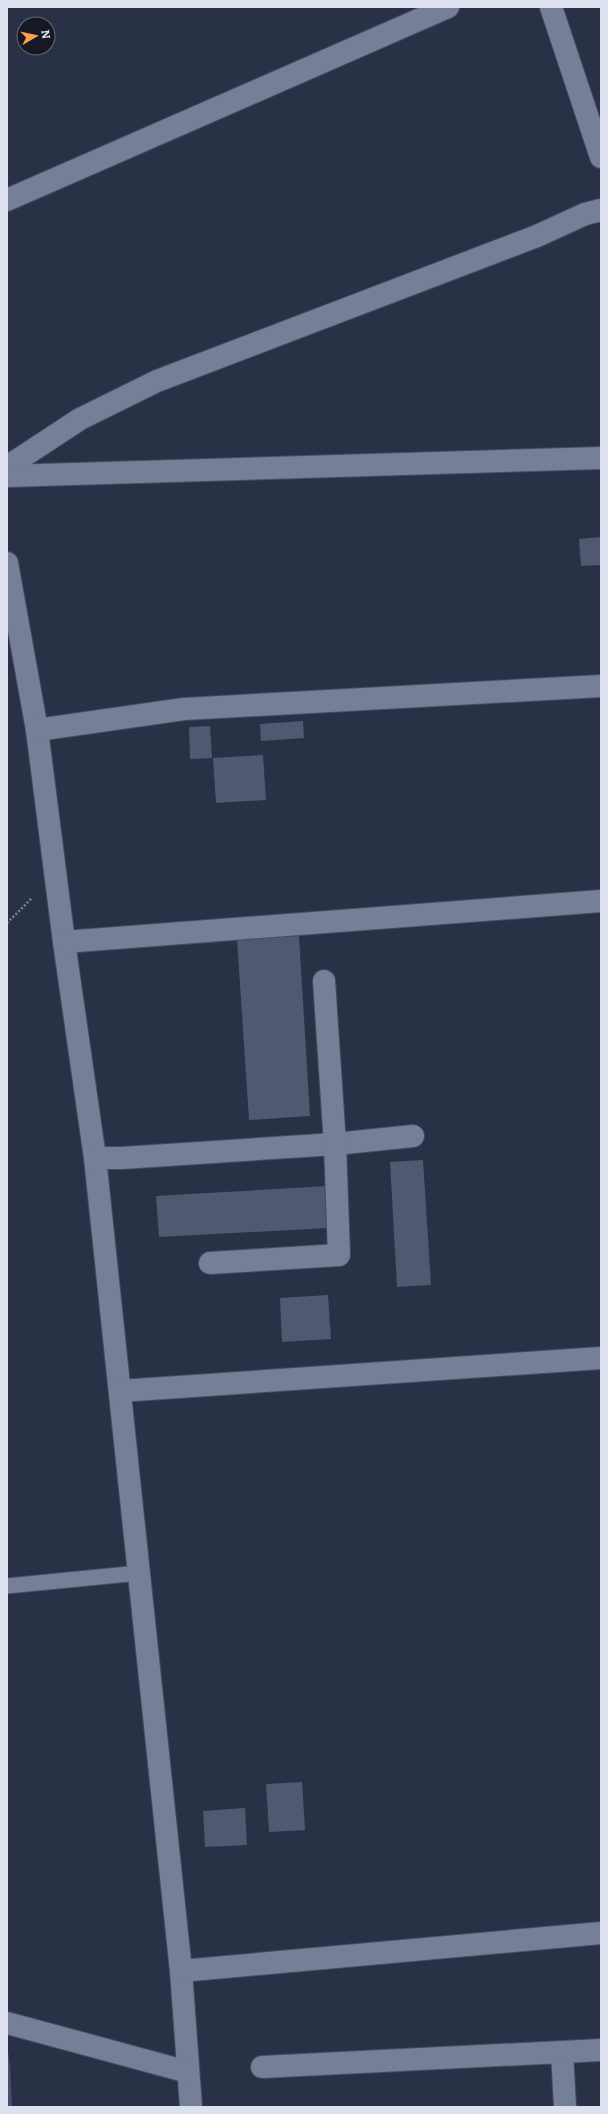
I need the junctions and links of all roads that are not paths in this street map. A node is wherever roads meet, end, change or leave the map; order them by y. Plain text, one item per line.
1 (448, 7) edge
2 (551, 7) edge
3 (601, 157) edge
4 (7, 200) edge
5 (601, 210) edge
6 (601, 458) edge
7 (7, 467) edge
8 (7, 476) edge
9 (7, 563) edge
10 (601, 686) edge
11 (37, 730) junction
12 (601, 901) edge
13 (64, 942) junction
14 (324, 981) dead end
15 (413, 1136) dead end
16 (335, 1144) junction
17 (95, 1158) junction
18 (210, 1263) dead end
19 (601, 1358) edge
20 (120, 1391) junction
21 (139, 1574) junction
22 (7, 1586) edge
23 (601, 1933) edge
24 (181, 1971) junction
25 (7, 2024) edge
26 (601, 2050) edge
27 (562, 2052) junction
28 (262, 2068) dead end
29 (188, 2072) junction
30 (190, 2107) edge
31 (565, 2107) edge

1 - 4 street
2 - 3 street
5 - 7 street
6 - 8 street
9 - 11 street
10 - 11 street
11 - 13 street
12 - 13 street
13 - 17 street
14 - 16 street
15 - 16 street
16 - 17 street
16 - 18 street
17 - 20 street
19 - 20 street
20 - 21 street
21 - 22 lane
21 - 24 street
23 - 24 street
24 - 29 street
25 - 29 street
26 - 27 street
27 - 28 street
27 - 31 street
29 - 30 street

